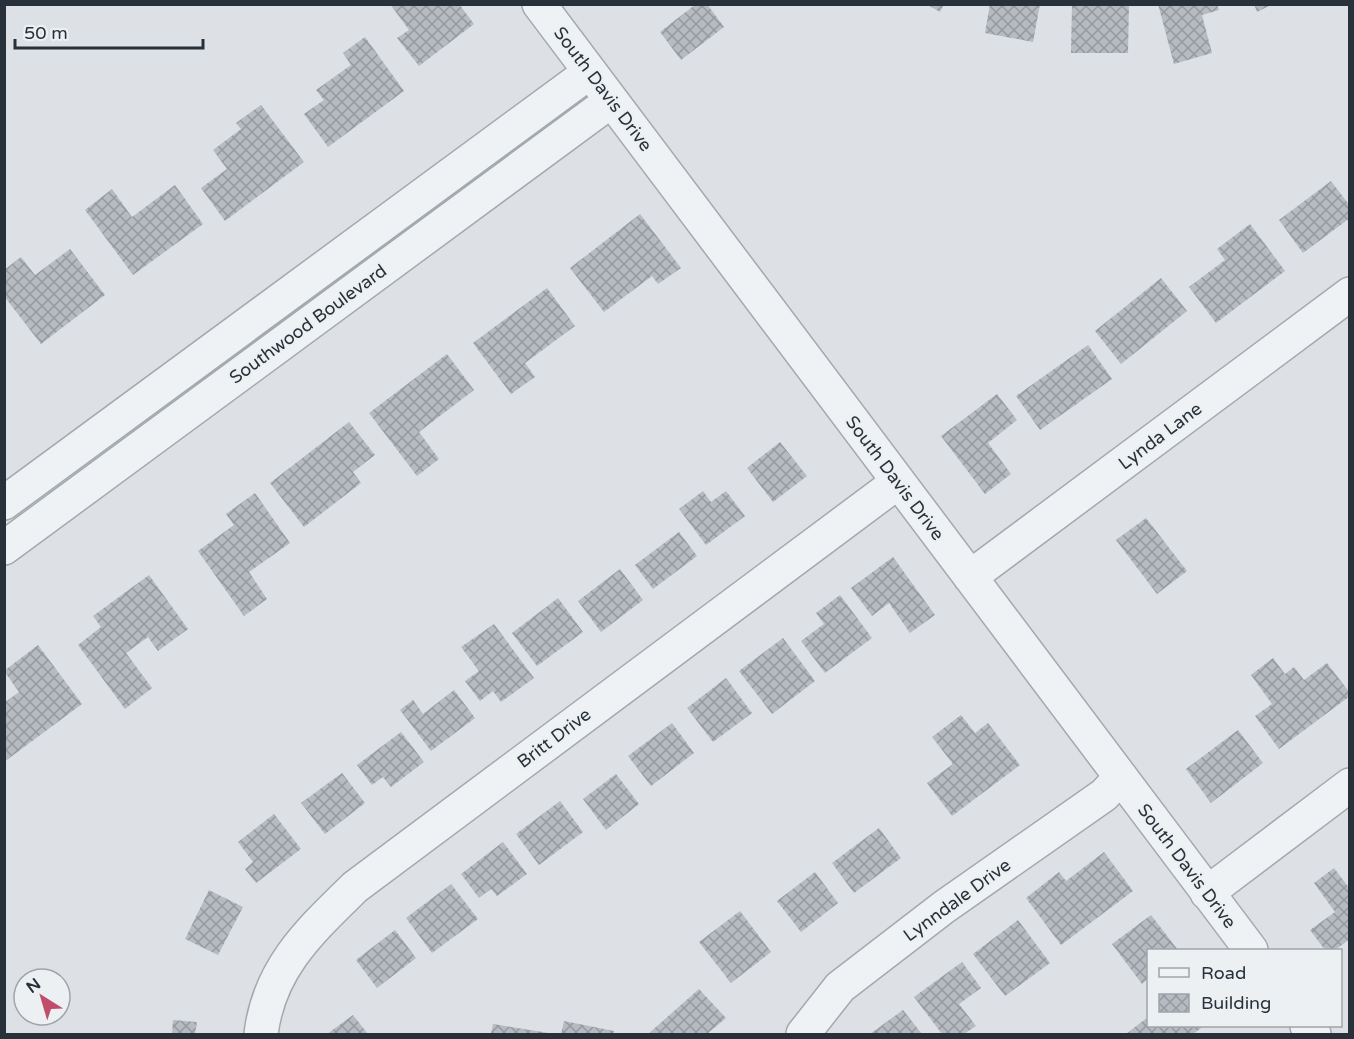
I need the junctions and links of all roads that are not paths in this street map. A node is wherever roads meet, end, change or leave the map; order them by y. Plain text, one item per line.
1 (539, 4) edge
2 (590, 72) junction
3 (611, 100) junction
4 (1350, 294) edge
5 (898, 482) junction
6 (4, 504) edge
7 (4, 548) edge
8 (970, 577) junction
9 (1121, 777) junction
10 (1350, 785) edge
11 (1207, 893) junction
12 (1249, 949) edge
13 (261, 1035) edge
14 (803, 1035) edge

1 - 2 street, South Davis Drive
2 - 3 street, South Davis Drive
2 - 6 street, Southwood Boulevard
3 - 5 street, South Davis Drive
3 - 7 street, Southwood Boulevard
4 - 8 street, Lynda Lane
5 - 8 street, South Davis Drive
5 - 13 street, Britt Drive
8 - 9 street, South Davis Drive
9 - 11 street, South Davis Drive
9 - 14 street, Lynndale Drive
10 - 11 street
11 - 12 street, South Davis Drive

